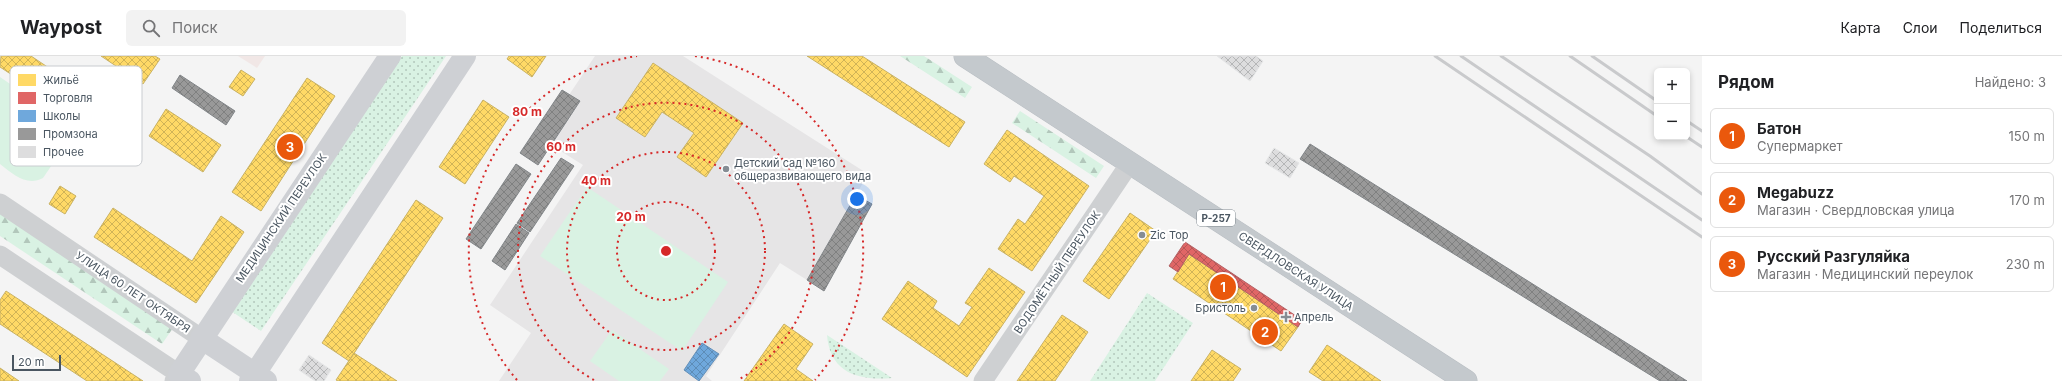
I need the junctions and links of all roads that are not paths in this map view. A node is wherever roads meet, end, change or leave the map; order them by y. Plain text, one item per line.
1 (390, 56) edge
2 (465, 56) edge
3 (965, 56) edge
4 (1130, 163) junction
5 (0, 203) edge
6 (0, 255) edge
7 (201, 338) junction
8 (181, 379) edge
9 (257, 379) edge
10 (983, 381) edge
11 (1466, 381) edge

1 - 7 main road, МЕДИЦИНСКИЙ ПЕРЕУЛОК
2 - 9 main road
3 - 4 highway, СВЕРДЛОВСКАЯ УЛИЦА / Р-257
4 - 10 street, ВОДОМЁТНЫЙ ПЕРЕУЛОК
4 - 11 highway, СВЕРДЛОВСКАЯ УЛИЦА / Р-257
5 - 7 street, УЛИЦА 60 ЛЕТ ОКТЯБРЯ
6 - 8 street
7 - 8 main road, МЕДИЦИНСКИЙ ПЕРЕУЛОК
7 - 9 main road, УЛИЦА 60 ЛЕТ ОКТЯБРЯ

